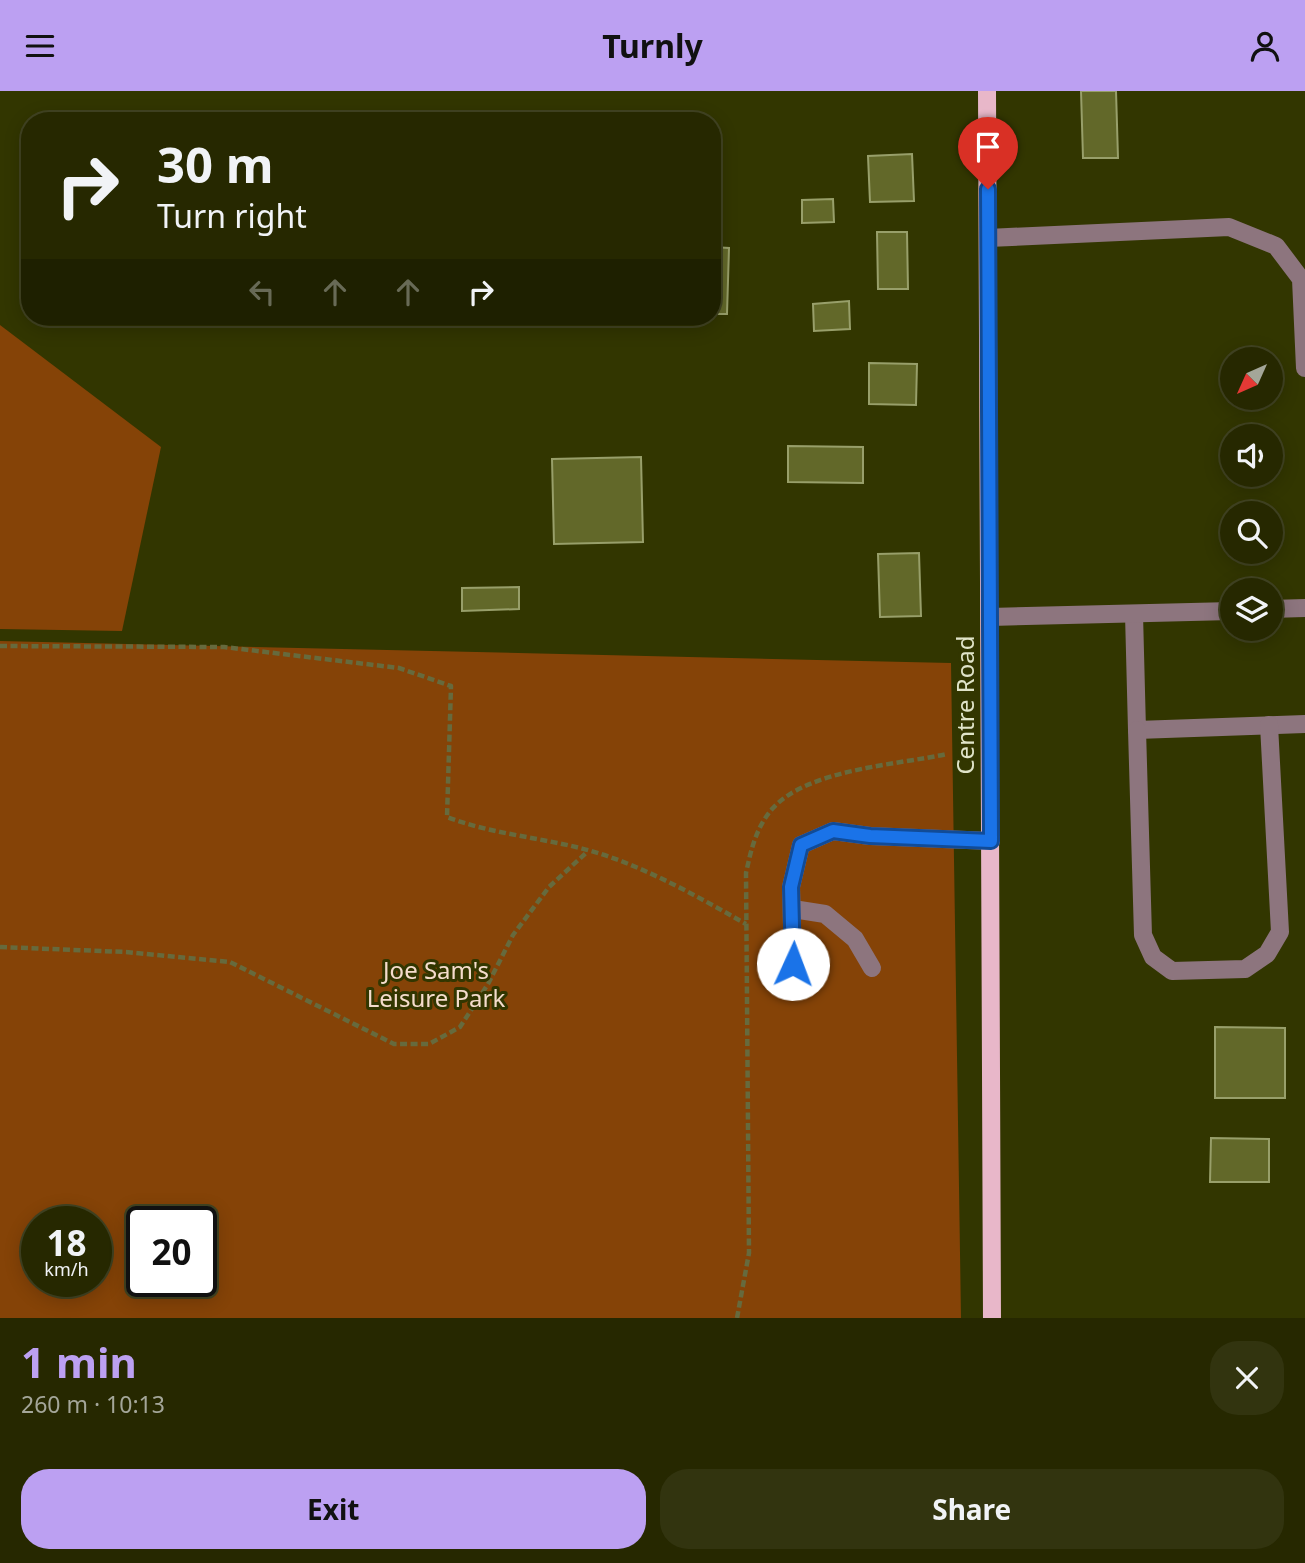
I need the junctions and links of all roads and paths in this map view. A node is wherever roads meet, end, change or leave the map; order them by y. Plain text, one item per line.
1 (987, 91) edge
2 (988, 238) junction
3 (1305, 368) edge
4 (1305, 608) edge
5 (1283, 609) edge
6 (1220, 611) edge
7 (1134, 614) junction
8 (990, 617) junction
9 (0, 646) edge
10 (1305, 724) edge
11 (1269, 725) junction
12 (1137, 730) junction
13 (947, 754) dead end
14 (991, 841) junction
15 (588, 852) junction
16 (793, 909) junction
17 (746, 924) junction
18 (0, 947) edge
19 (793, 964) dead end
20 (872, 968) dead end
21 (737, 1318) edge
22 (992, 1318) edge

1 - 2 main road, Centre Road
2 - 3 lane
2 - 8 main road, Centre Road
4 - 5 lane
6 - 7 lane
7 - 8 lane
7 - 12 lane
8 - 14 main road, Centre Road
9 - 15 path
10 - 11 lane
11 - 12 lane
11 - 12 lane
13 - 17 path
14 - 16 lane
14 - 22 main road, Centre Road
15 - 17 path
15 - 18 path
16 - 19 lane
16 - 20 lane
17 - 21 path

